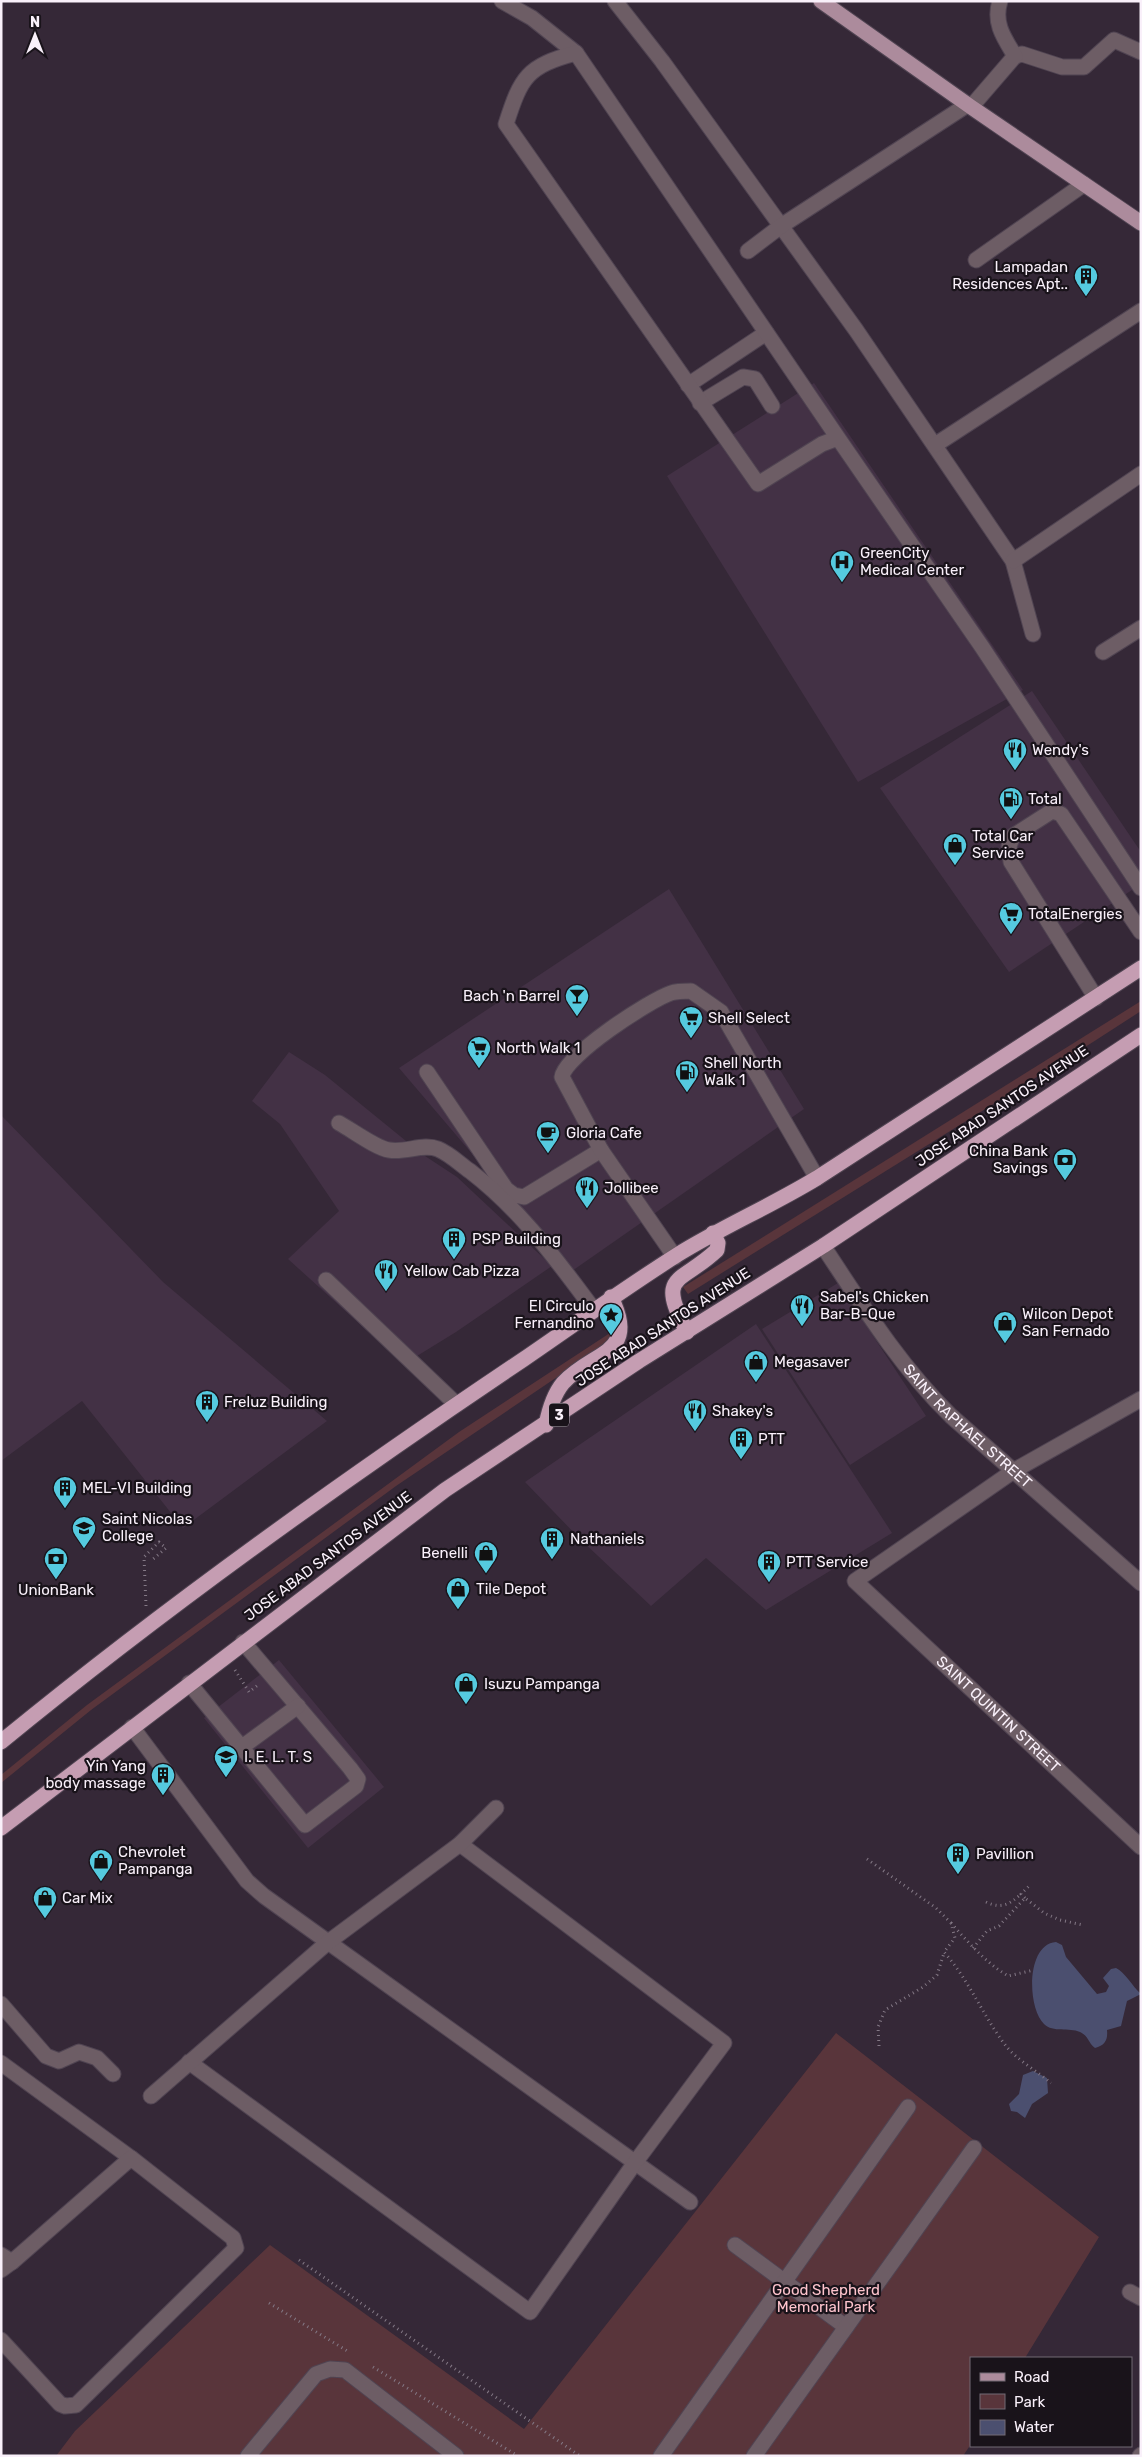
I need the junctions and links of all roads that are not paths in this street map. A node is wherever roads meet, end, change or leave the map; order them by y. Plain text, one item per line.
1 (502, 1) edge
2 (615, 1) edge
3 (821, 1) edge
4 (1000, 1) edge
5 (1141, 52) edge
6 (576, 53) junction
7 (1015, 56) junction
8 (969, 106) junction
9 (1084, 184) junction
10 (1141, 223) edge
11 (781, 226) junction
12 (748, 251) dead end
13 (976, 260) dead end
14 (1141, 311) edge
15 (766, 333) junction
16 (688, 385) junction
17 (700, 403) junction
18 (772, 406) dead end
19 (838, 438) junction
20 (935, 445) junction
21 (1141, 474) edge
22 (1013, 561) junction
23 (1141, 628) edge
24 (1033, 634) dead end
25 (1103, 652) dead end
26 (1088, 811) junction
27 (1067, 823) junction
28 (1141, 888) edge
29 (1141, 932) edge
30 (1141, 968) edge
31 (1096, 998) junction
32 (1140, 1037) edge
33 (427, 1072) dead end
34 (339, 1122) dead end
35 (601, 1150) junction
36 (817, 1178) junction
37 (713, 1233) junction
38 (823, 1246) junction
39 (675, 1257) junction
40 (326, 1280) dead end
41 (611, 1297) junction
42 (594, 1310) junction
43 (686, 1332) junction
44 (1141, 1399) edge
45 (456, 1404) junction
46 (546, 1425) junction
47 (1015, 1470) junction
48 (1141, 1583) edge
49 (243, 1642) junction
50 (190, 1683) junction
51 (298, 1706) junction
52 (132, 1727) junction
53 (1, 1742) edge
54 (242, 1748) junction
55 (496, 1808) dead end
56 (1, 1828) edge
57 (460, 1844) junction
58 (1141, 1847) edge
59 (327, 1943) junction
60 (1, 2004) edge
61 (189, 2062) junction
62 (1, 2063) edge
63 (113, 2074) dead end
64 (151, 2096) dead end
65 (908, 2107) dead end
66 (974, 2148) dead end
67 (131, 2158) junction
68 (634, 2164) junction
69 (690, 2202) dead end
70 (735, 2244) dead end
71 (5, 2262) edge
72 (786, 2281) junction
73 (846, 2327) junction
74 (1, 2340) edge
75 (248, 2456) edge
76 (456, 2456) edge
77 (662, 2456) edge
78 (754, 2456) edge

1 - 6 street
2 - 11 street
3 - 8 main road
4 - 7 street
5 - 7 street
6 - 15 street
6 - 16 street
7 - 8 street
8 - 9 main road
8 - 11 street
9 - 10 main road
9 - 13 street
11 - 12 street
11 - 20 street
14 - 20 street
15 - 16 street
15 - 19 street
16 - 17 street
17 - 18 street
17 - 19 street
19 - 26 street
20 - 22 street
21 - 22 street
22 - 24 street
23 - 25 street
26 - 27 street
26 - 28 street
27 - 29 street
27 - 31 street
30 - 31 highway
31 - 36 highway
32 - 38 highway, JOSE ABAD SANTOS AVENUE / 3
33 - 35 street
34 - 42 street
35 - 36 street
35 - 39 street
36 - 37 highway
37 - 39 highway
37 - 43 highway
38 - 43 highway, JOSE ABAD SANTOS AVENUE / 3
38 - 47 street, SAINT RAPHAEL STREET
39 - 41 highway
40 - 45 street
41 - 42 highway
41 - 46 highway
42 - 45 highway
43 - 46 highway, JOSE ABAD SANTOS AVENUE / 3
44 - 47 street
45 - 53 highway
46 - 49 highway, JOSE ABAD SANTOS AVENUE / 3
47 - 48 street, SAINT RAPHAEL STREET
47 - 58 street, SAINT QUINTIN STREET
49 - 50 highway, JOSE ABAD SANTOS AVENUE / 3
49 - 51 street
50 - 52 highway, JOSE ABAD SANTOS AVENUE / 3
50 - 54 street
51 - 54 street
51 - 54 street
52 - 56 highway, JOSE ABAD SANTOS AVENUE / 3
52 - 59 street
55 - 57 street
57 - 59 street
57 - 68 street
59 - 61 street
59 - 68 street
60 - 63 street
61 - 64 street
61 - 68 street
62 - 67 street
65 - 72 street
66 - 73 street
67 - 71 street
67 - 74 street
68 - 69 street
70 - 72 street
72 - 73 street
72 - 77 street
73 - 78 street
75 - 76 street

